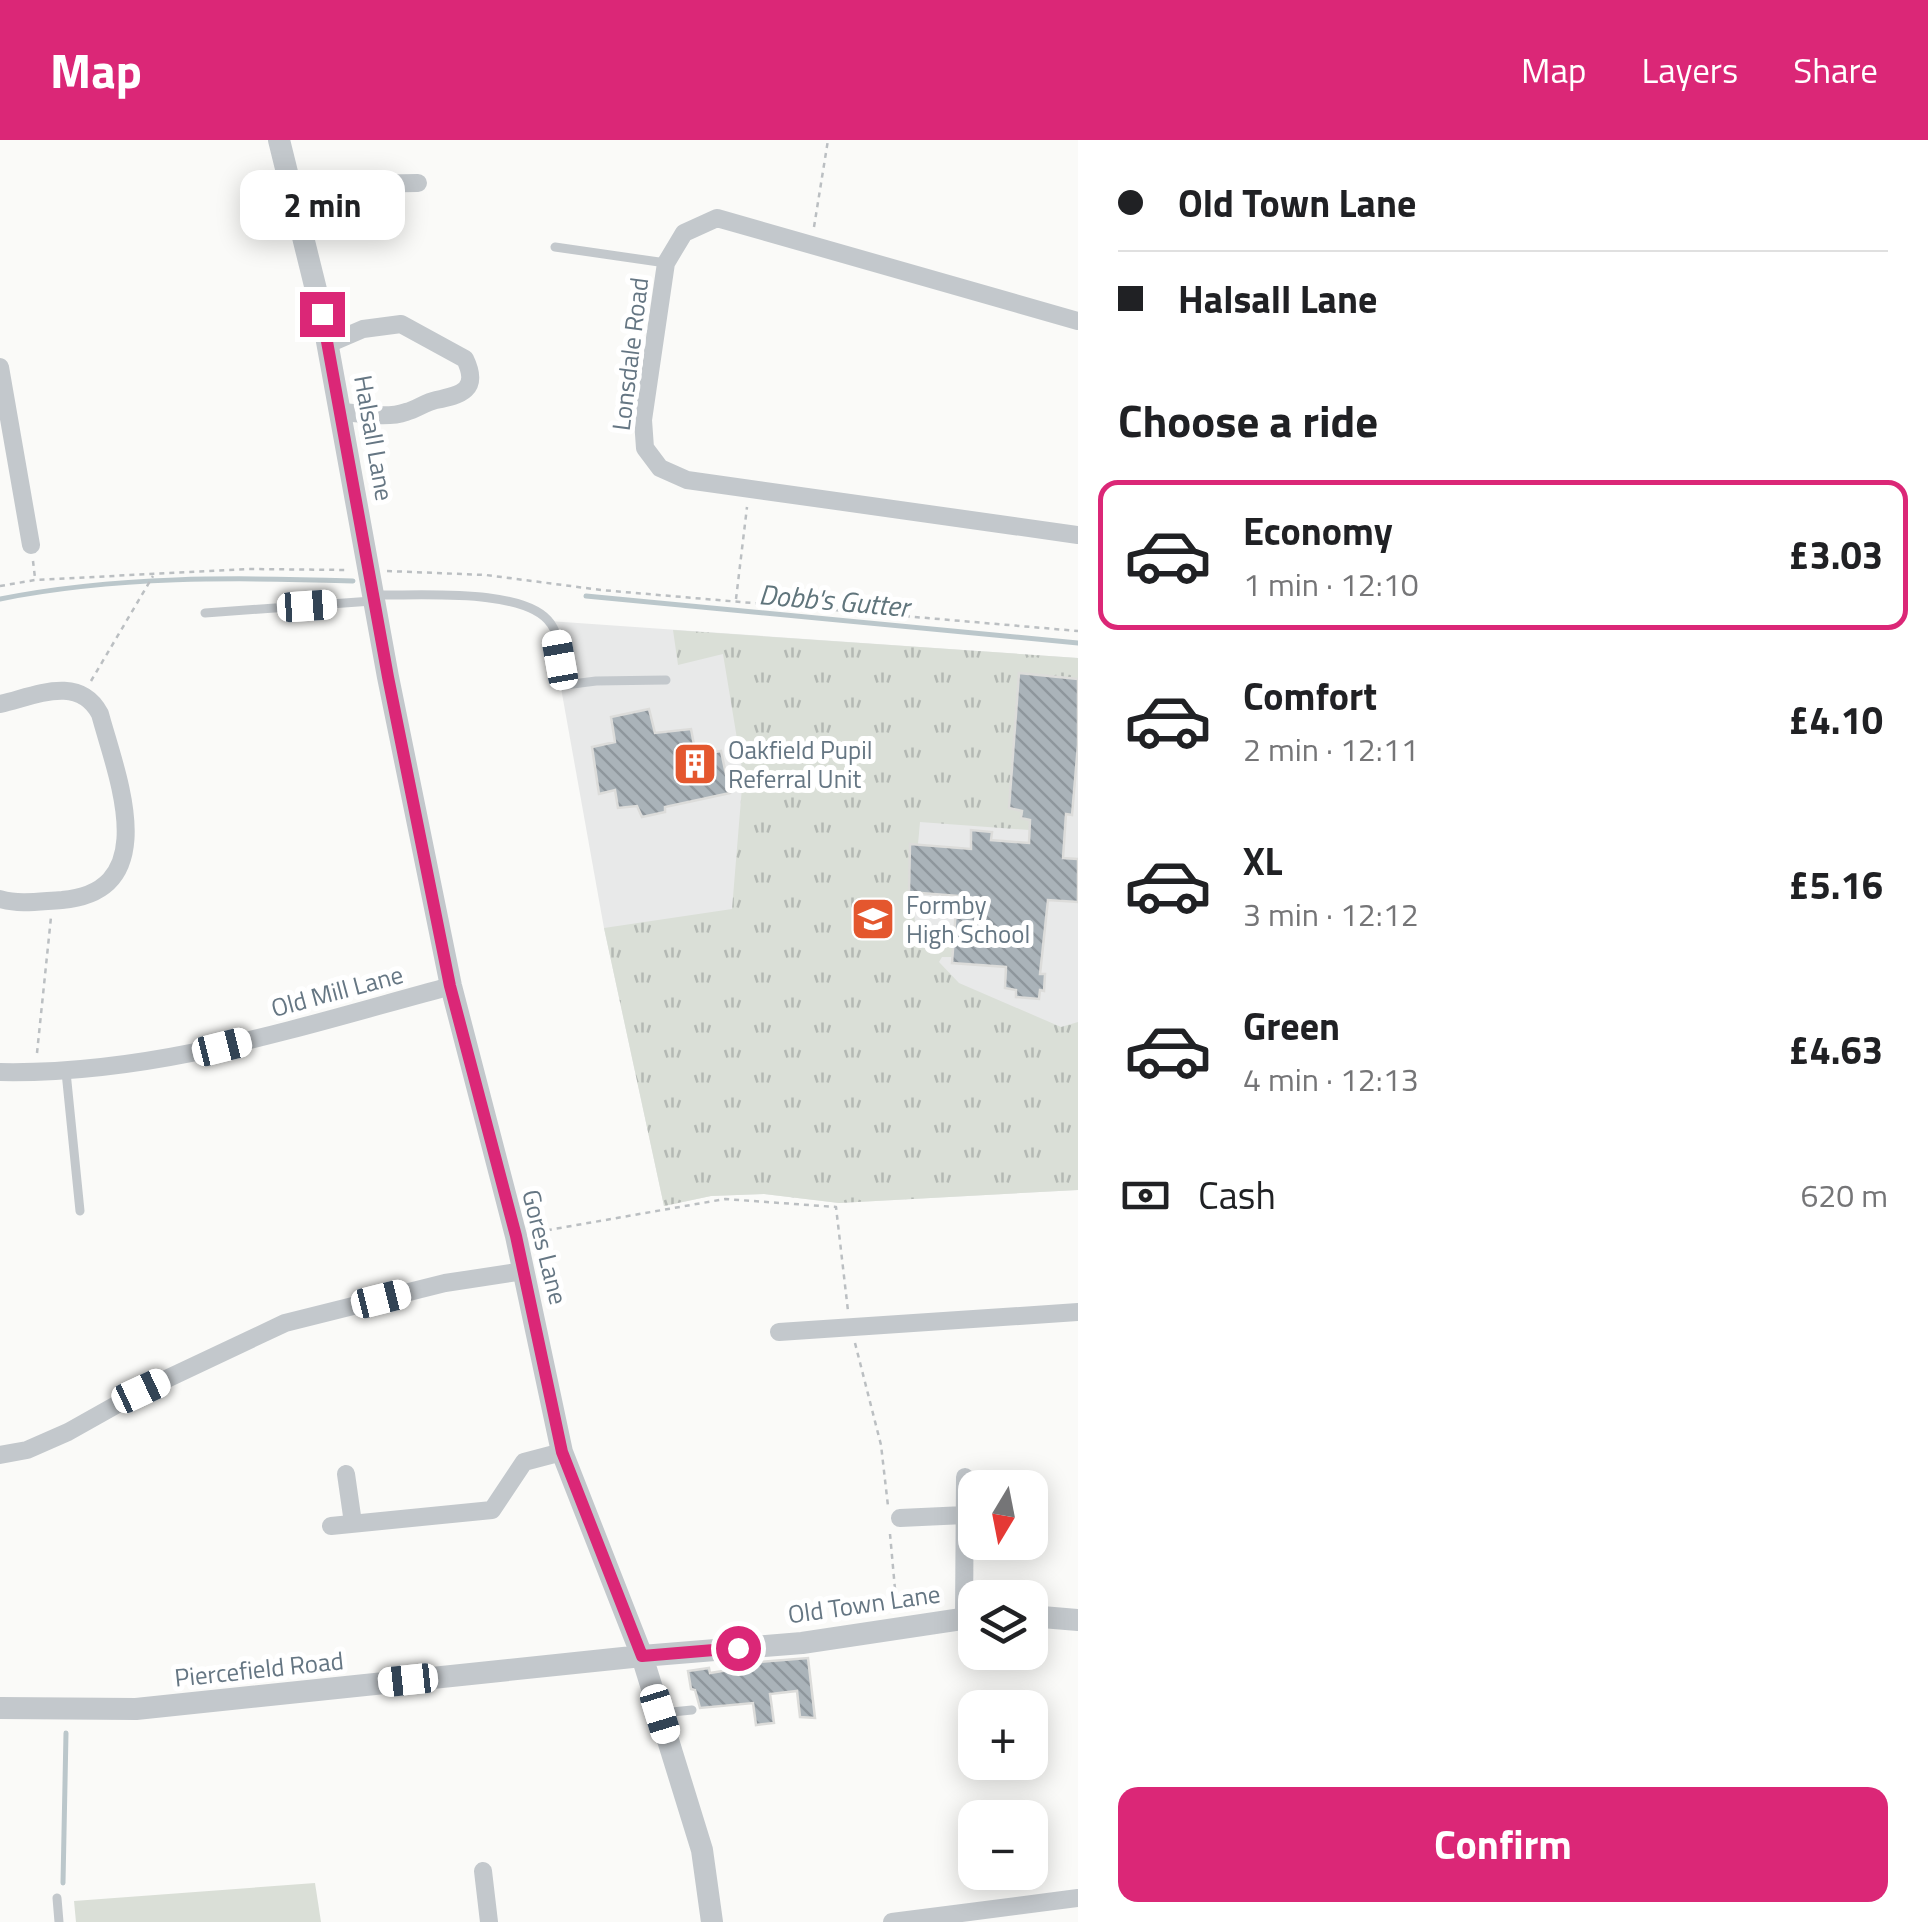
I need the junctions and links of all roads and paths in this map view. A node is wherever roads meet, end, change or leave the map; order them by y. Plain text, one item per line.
1 (279, 140) edge
2 (828, 140) edge
3 (418, 183) dead end
4 (292, 186) junction
5 (555, 246) dead end
6 (811, 246) junction
7 (666, 263) junction
8 (1078, 321) edge
9 (328, 344) junction
10 (0, 368) edge
11 (342, 412) junction
12 (749, 489) junction
13 (1078, 535) edge
14 (31, 545) dead end
15 (370, 571) junction
16 (154, 575) junction
17 (0, 586) edge
18 (374, 598) junction
19 (736, 600) junction
20 (205, 613) dead end
21 (1078, 631) edge
22 (666, 680) dead end
23 (84, 693) junction
24 (0, 704) edge
25 (0, 899) edge
26 (52, 900) junction
27 (450, 986) junction
28 (0, 1072) edge
29 (66, 1072) junction
30 (35, 1073) junction
31 (80, 1212) dead end
32 (516, 1236) junction
33 (524, 1272) junction
34 (1078, 1312) edge
35 (850, 1328) junction
36 (779, 1332) dead end
37 (562, 1452) junction
38 (0, 1454) edge
39 (346, 1474) dead end
40 (958, 1515) edge
41 (893, 1520) junction
42 (353, 1523) junction
43 (331, 1526) dead end
44 (1048, 1618) edge
45 (958, 1619) edge
46 (1078, 1620) edge
47 (899, 1627) junction
48 (642, 1656) junction
49 (0, 1708) edge
50 (692, 1710) dead end
51 (660, 1714) junction
52 (483, 1871) dead end
53 (56, 1898) dead end
54 (1078, 1898) edge
55 (59, 1922) edge
56 (489, 1922) edge
57 (712, 1922) edge
58 (892, 1922) edge

1 - 4 street, Halsall Lane
2 - 6 path
3 - 4 street
4 - 9 street, Halsall Lane
5 - 7 lane
6 - 7 street, Lonsdale Road
6 - 8 street, Lonsdale Road
7 - 12 street, Lonsdale Road
9 - 11 street, Halsall Lane
9 - 11 street
10 - 14 street
11 - 15 street, Halsall Lane
12 - 13 street, Lonsdale Road
12 - 19 path
15 - 16 path
15 - 18 street, Gores Lane
15 - 19 path
16 - 17 path
16 - 23 path
18 - 20 lane
18 - 22 lane
18 - 27 street, Gores Lane
19 - 21 path
23 - 24 street
23 - 26 street
25 - 26 street
26 - 30 path
27 - 29 street, Old Mill Lane
27 - 32 street, Gores Lane
28 - 30 street, Old Mill Lane
29 - 30 street, Old Mill Lane
29 - 31 lane
32 - 33 street, Gores Lane
32 - 35 path
33 - 37 street, Gores Lane
33 - 38 street
34 - 35 street
35 - 36 street
35 - 41 path
37 - 42 street
37 - 48 street, Gores Lane
39 - 42 street
40 - 41 street
41 - 47 path
42 - 43 street
44 - 46 street
45 - 47 street, Old Town Lane
47 - 48 street, Old Town Lane
48 - 49 street, Piercefield Road
48 - 51 street, Gores Lane
50 - 51 lane
51 - 57 street, Gores Lane
52 - 56 street
53 - 55 lane
54 - 58 street

